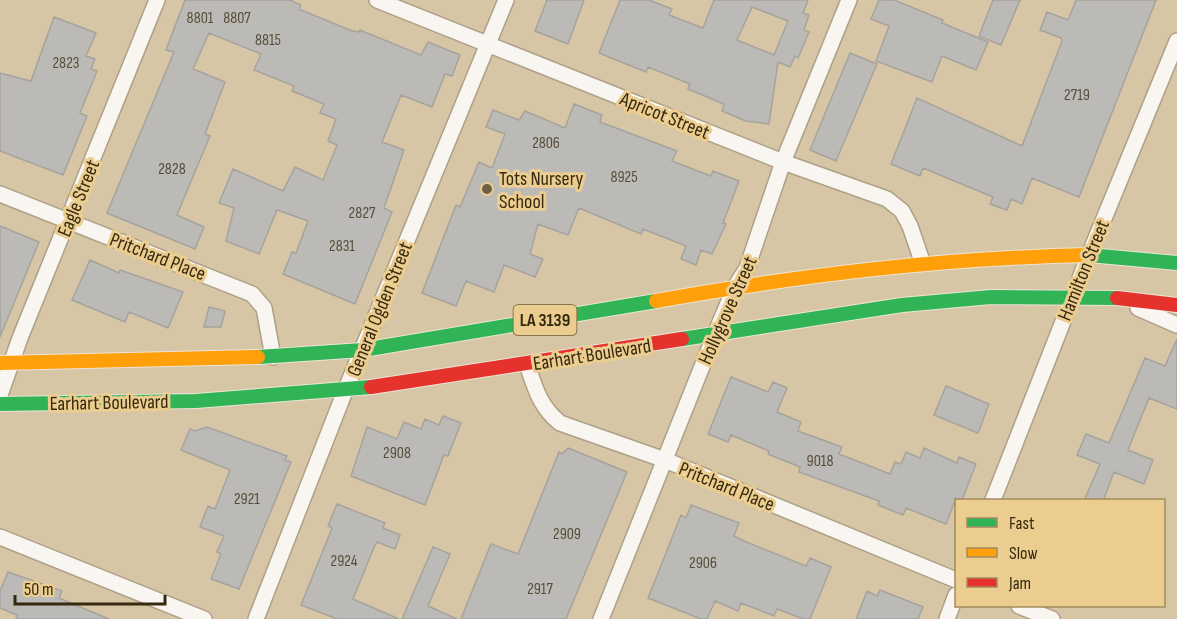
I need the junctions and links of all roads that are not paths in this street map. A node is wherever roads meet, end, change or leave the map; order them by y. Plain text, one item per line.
1 (157, 0) edge
2 (377, 0) edge
3 (506, 0) edge
4 (849, 0) edge
5 (1177, 42) edge
6 (488, 45) junction
7 (783, 162) junction
8 (0, 194) edge
9 (69, 222) junction
10 (1089, 255) junction
11 (922, 261) junction
12 (1177, 263) edge
13 (735, 287) junction
14 (1073, 296) junction
15 (1117, 298) junction
16 (1177, 305) edge
17 (1177, 325) edge
18 (715, 334) junction
19 (361, 351) junction
20 (273, 357) junction
21 (7, 363) edge
22 (528, 364) junction
23 (345, 391) junction
24 (0, 395) edge
25 (0, 404) edge
26 (665, 460) junction
27 (994, 499) edge
28 (0, 537) edge
29 (955, 579) edge
30 (955, 600) edge
31 (1022, 607) edge
32 (204, 619) edge
33 (256, 619) edge
34 (601, 619) edge
35 (947, 619) edge
36 (1052, 619) edge

1 - 9 street, Eagle Street
2 - 6 street, Apricot Street
3 - 6 street, General Ogden Street
4 - 7 street, Hollygrove Street
5 - 10 street, Hamilton Street
6 - 7 street, Apricot Street
6 - 19 street, General Ogden Street
7 - 11 street, Apricot Street
7 - 13 street, Hollygrove Street
8 - 9 street, Pritchard Place
9 - 20 street, Pritchard Place
9 - 21 street, Eagle Street
10 - 11 main road, Earhart Boulevard / LA 3139
10 - 12 main road, LA 3139
10 - 14 street, Hamilton Street
11 - 13 main road, Earhart Boulevard / LA 3139
13 - 18 street, Hollygrove Street
13 - 19 main road, Earhart Boulevard / LA 3139
14 - 15 main road, Earhart Boulevard / LA 3139
14 - 18 main road, Earhart Boulevard / LA 3139
14 - 27 street, Hamilton Street
15 - 16 main road, LA 3139
15 - 17 street, Earhart Boulevard
18 - 22 main road, Earhart Boulevard / LA 3139
18 - 26 street, Hollygrove Street
19 - 20 main road, Earhart Boulevard / LA 3139
19 - 23 street, General Ogden Street
20 - 21 main road, Earhart Boulevard / LA 3139
21 - 24 street, Eagle Street
22 - 23 main road, Earhart Boulevard / LA 3139
22 - 26 street, Pritchard Place
23 - 25 main road, Earhart Boulevard / LA 3139
23 - 33 street, General Ogden Street
26 - 29 street, Pritchard Place
26 - 34 street, Hollygrove Street
28 - 32 street
30 - 35 street
31 - 36 street

